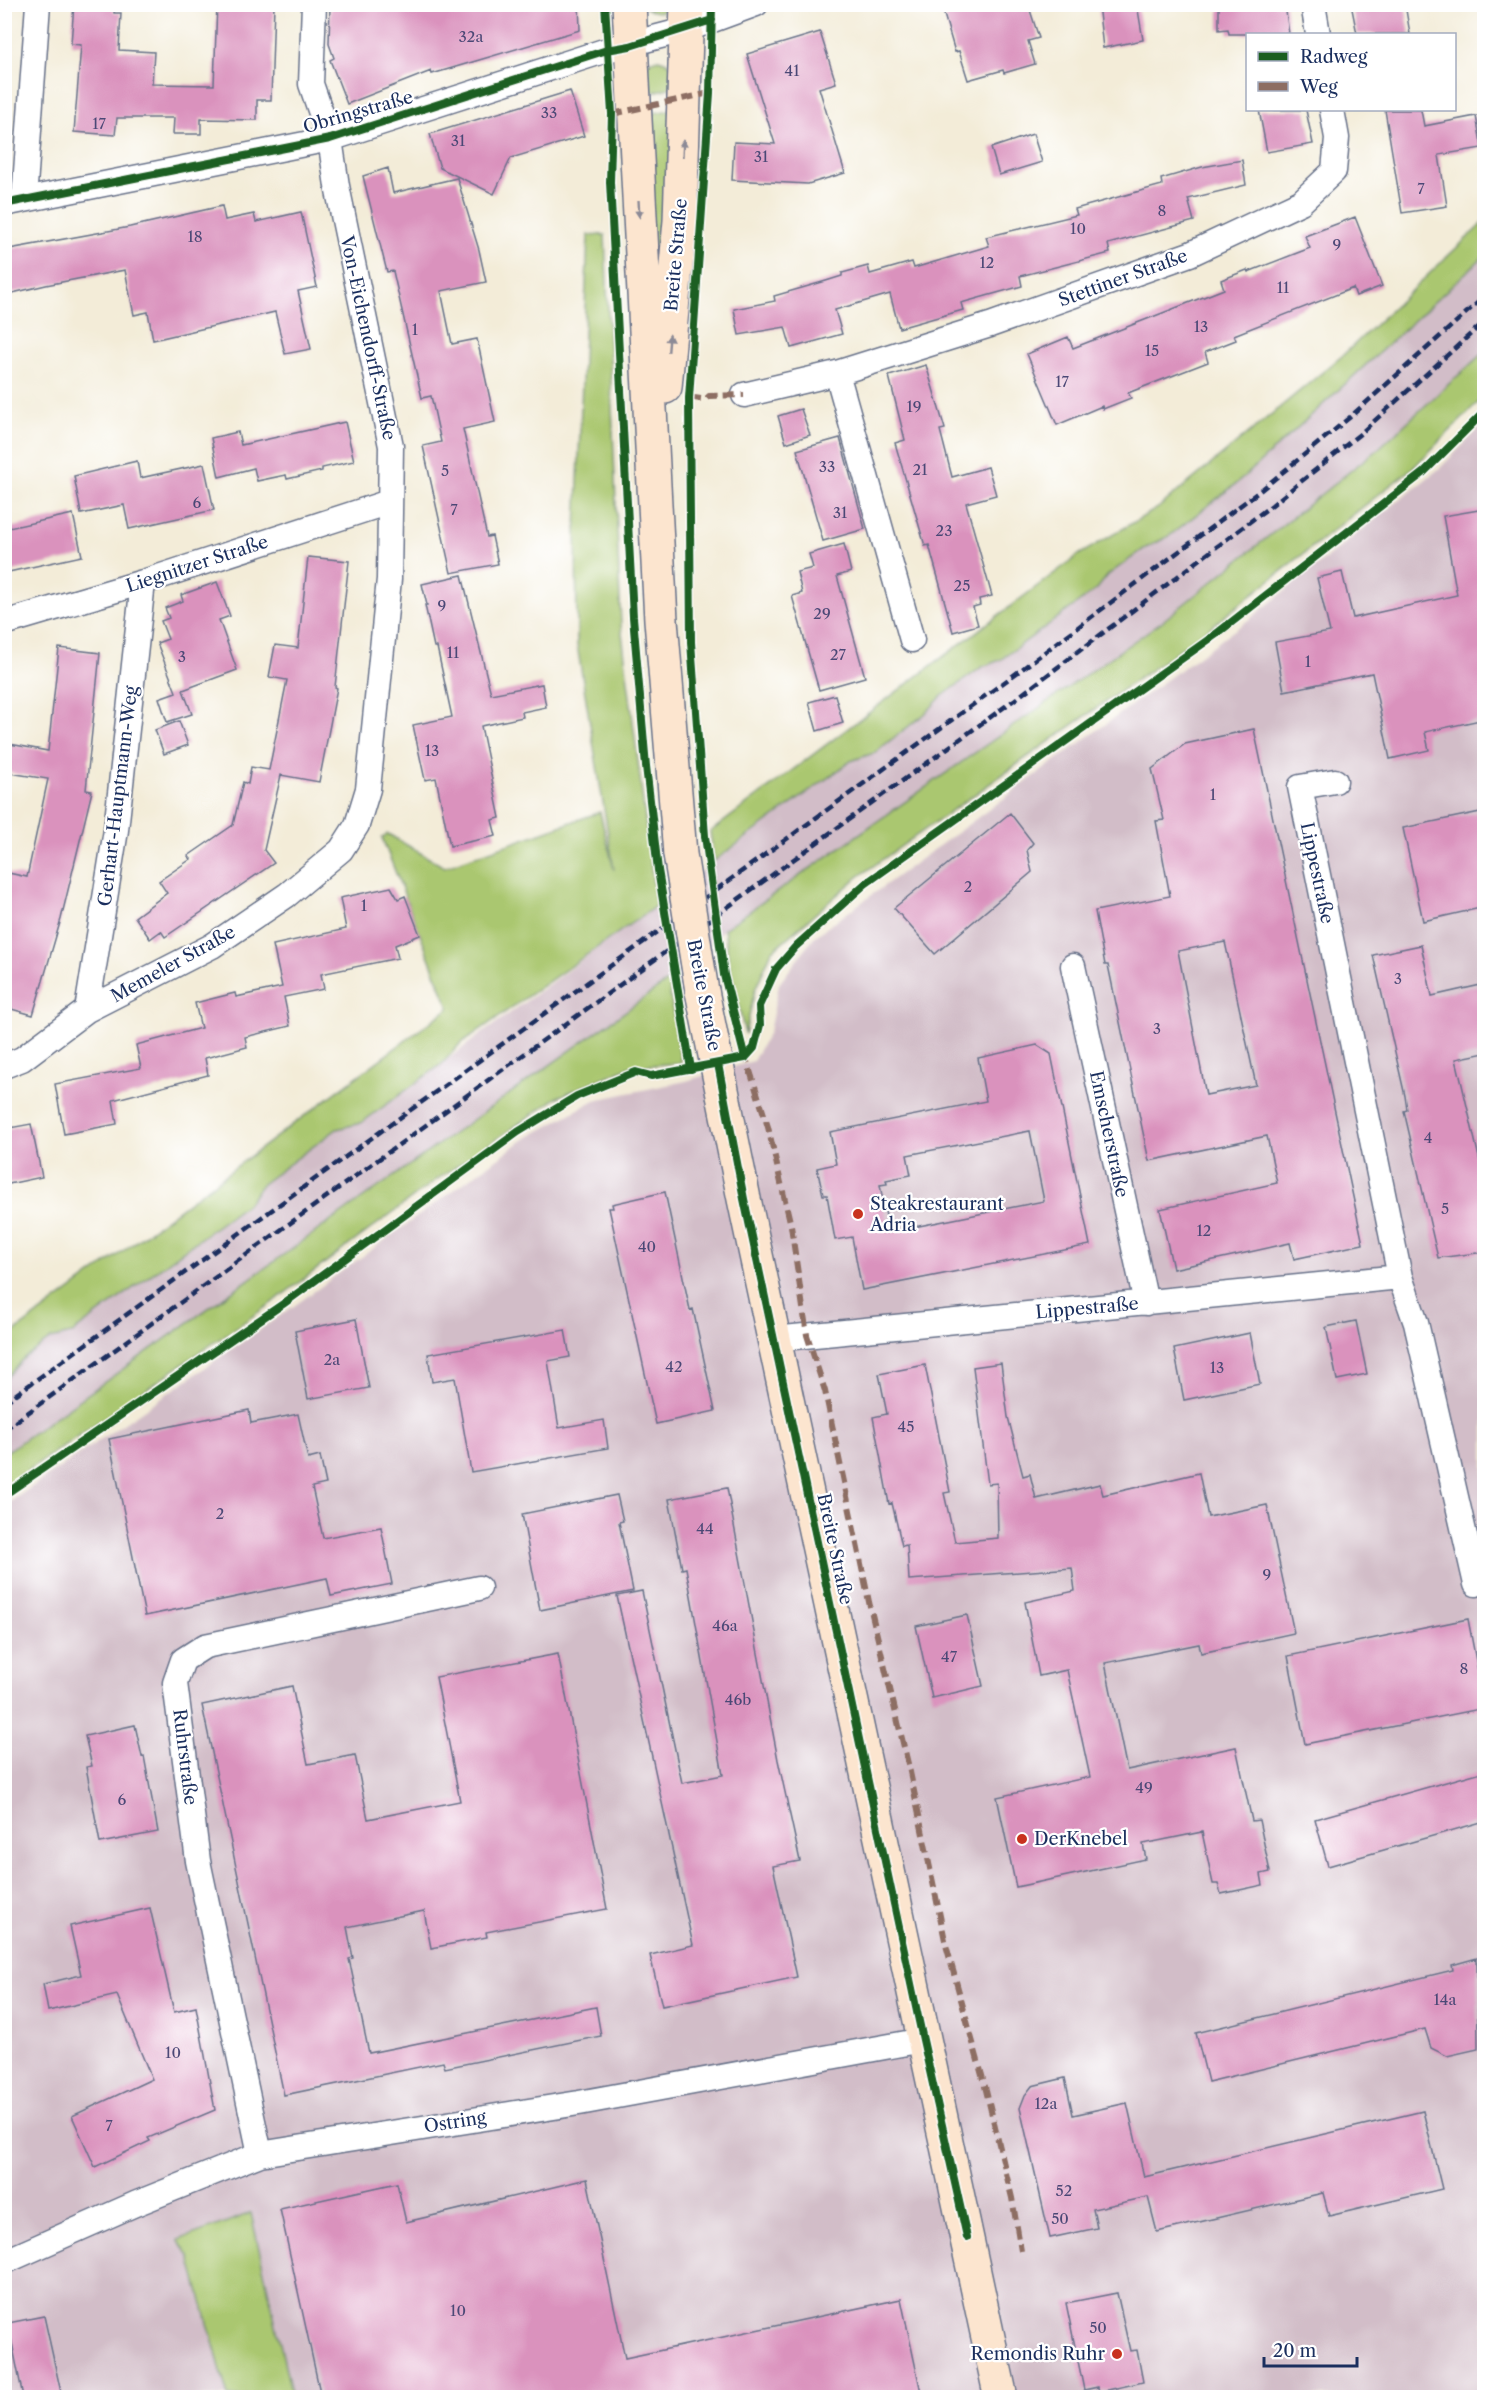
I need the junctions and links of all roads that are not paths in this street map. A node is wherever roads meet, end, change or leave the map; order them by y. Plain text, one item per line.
1 (38, 4) edge
2 (314, 4) edge
3 (629, 4) edge
4 (756, 4) edge
5 (1312, 4) edge
6 (688, 17) edge
7 (1318, 33) edge
8 (630, 46) junction
9 (1332, 111) edge
10 (330, 139) junction
11 (14, 202) edge
12 (837, 373) junction
13 (744, 395) dead end
14 (389, 502) junction
15 (656, 506) junction
16 (143, 582) junction
17 (4, 623) edge
18 (912, 640) dead end
19 (1335, 781) dead end
20 (368, 789) joint
21 (1073, 966) dead end
22 (87, 1010) junction
23 (4, 1066) edge
24 (1400, 1277) junction
25 (1146, 1303) junction
26 (774, 1339) junction
27 (1476, 1584) dead end
28 (479, 1588) dead end
29 (923, 2040) junction
30 (260, 2154) junction
31 (4, 2262) edge
32 (1001, 2397) edge

1 - 11 street
2 - 10 street, Von-Eichendorff-Straße
3 - 8 street, Breite Straße
4 - 6 street, Obringstraße
5 - 7 street
6 - 8 street, Obringstraße
15 -> 6 street, Breite Straße
8 - 10 street, Obringstraße
8 -> 15 street, Breite Straße
9 - 12 street, Stettiner Straße
10 - 11 street, Obringstraße
10 - 14 street, Von-Eichendorff-Straße
12 - 13 street, Stettiner Straße
12 - 18 street
14 - 16 street, Liegnitzer Straße
14 - 20 street, Von-Eichendorff-Straße
15 - 26 street, Breite Straße, bridge
16 - 17 street, Liegnitzer Straße
16 - 22 street, Gerhart-Hauptmann-Weg
19 - 24 street, Lippestraße
20 - 22 street, Memeler Straße
21 - 25 street, Emscherstraße
22 - 23 street, Memeler Straße
24 - 25 street, Lippestraße
24 - 27 street, Lippestraße
25 - 26 street, Lippestraße
26 - 29 street, Breite Straße
28 - 30 street, Ruhrstraße
29 - 30 street, Ostring
29 - 32 street, Breite Straße
30 - 31 street, Ostring

